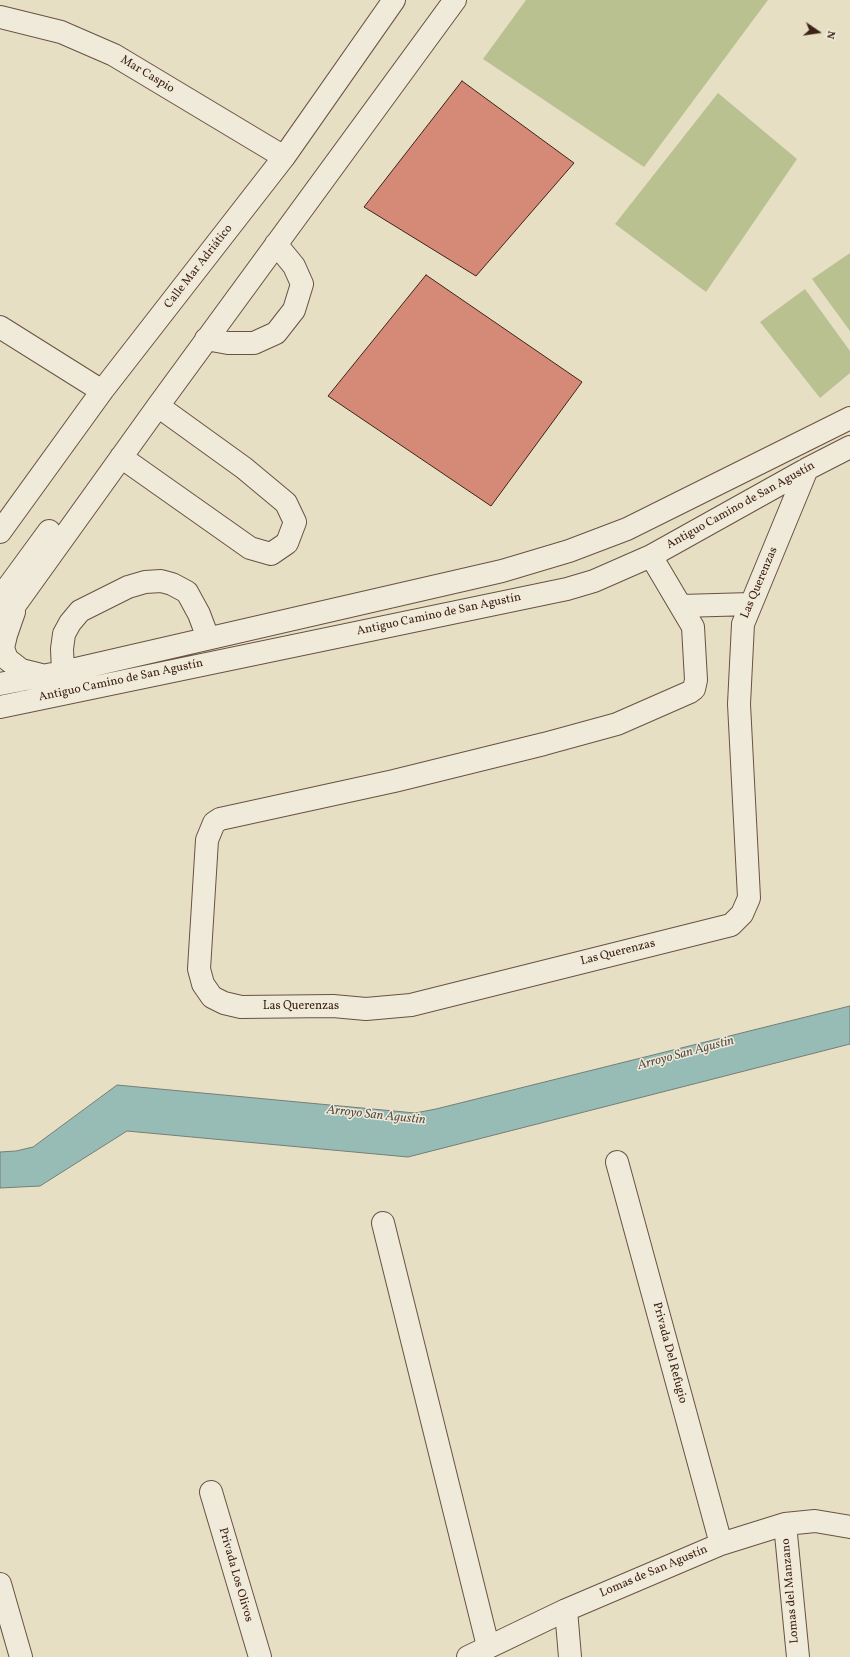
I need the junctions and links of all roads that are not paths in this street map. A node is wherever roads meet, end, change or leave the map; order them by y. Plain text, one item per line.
1 (394, 0) edge
2 (455, 0) edge
3 (0, 18) edge
4 (284, 157) junction
5 (276, 244) junction
6 (0, 327) edge
7 (206, 339) junction
8 (102, 391) junction
9 (158, 406) junction
10 (850, 418) edge
11 (850, 447) edge
12 (121, 457) junction
13 (807, 469) junction
14 (0, 532) edge
15 (651, 556) junction
16 (9, 599) edge
17 (751, 604) junction
18 (681, 606) junction
19 (0, 626) edge
20 (208, 638) junction
21 (63, 672) junction
22 (42, 675) junction
23 (0, 684) edge
24 (0, 707) edge
25 (617, 1162) dead end
26 (383, 1223) dead end
27 (211, 1492) dead end
28 (785, 1524) junction
29 (850, 1527) edge
30 (721, 1544) junction
31 (0, 1584) edge
32 (566, 1610) junction
33 (6, 1627) edge
34 (488, 1646) junction
35 (21, 1657) edge
36 (260, 1657) edge
37 (468, 1657) edge
38 (570, 1657) edge
39 (798, 1657) edge

1 - 4 street, Calle Mar Adriático
2 - 5 street
3 - 4 street, Mar Caspio
4 - 8 street, Calle Mar Adriático
5 - 7 street
5 - 7 street
6 - 8 street
7 - 9 street
8 - 14 street, Calle Mar Adriático
9 - 12 street
9 - 12 street
10 - 20 street, Antiguo Camino de San Agustín
11 - 13 street, Antiguo Camino de San Agustín
12 - 16 street
13 - 15 street, Antiguo Camino de San Agustín
13 - 17 street, Las Querenzas
15 - 18 street, Las Querenzas
15 - 24 street, Antiguo Camino de San Agustín
16 - 19 street
16 - 22 street
17 - 18 street
17 - 18 street, Las Querenzas
20 - 21 street, Antiguo Camino de San Agustín
20 - 21 street
21 - 22 street, Antiguo Camino de San Agustín
22 - 23 street, Antiguo Camino de San Agustín
25 - 30 street, Privada Del Refugio
26 - 34 street
27 - 36 street, Privada Los Olivos
28 - 29 street, Lomas de San Agustín
28 - 30 street, Lomas de San Agustín
28 - 39 street, Lomas del Manzano
30 - 32 street, Lomas de San Agustín
31 - 33 street
32 - 34 street, Lomas de San Agustín
32 - 38 street
33 - 35 street
34 - 37 street, Lomas de San Agustín

